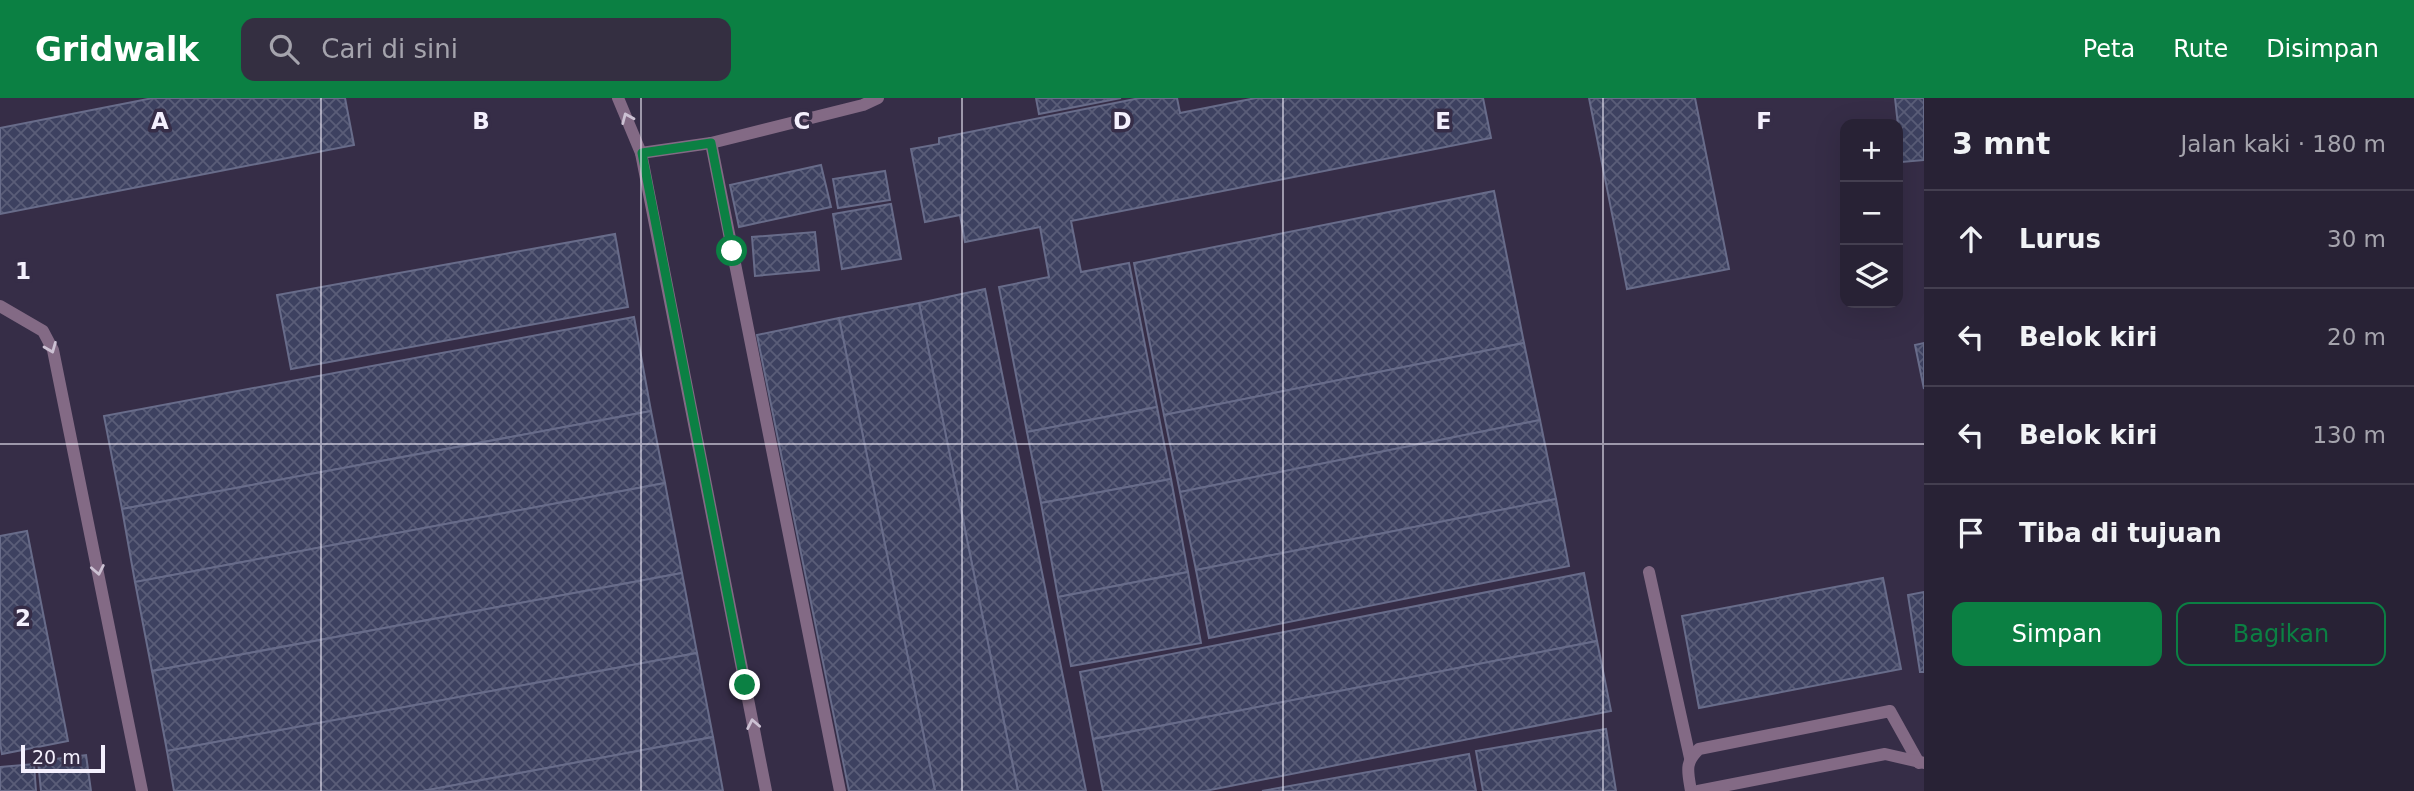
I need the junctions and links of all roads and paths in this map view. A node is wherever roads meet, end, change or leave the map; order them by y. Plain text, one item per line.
1 (618, 98) edge
2 (878, 98) edge
3 (711, 143) junction
4 (642, 153) junction
5 (0, 306) edge
6 (1649, 572) dead end
7 (1690, 758) junction
8 (1922, 763) edge
9 (142, 791) edge
10 (766, 791) edge
11 (840, 791) edge
12 (1691, 791) edge
13 (1698, 791) edge

4 -> 1 lane
2 - 3 lane
3 - 4 lane
3 - 11 lane
10 -> 4 lane
5 -> 9 lane
6 - 7 lane
7 - 8 lane
7 - 12 lane
8 - 13 lane

